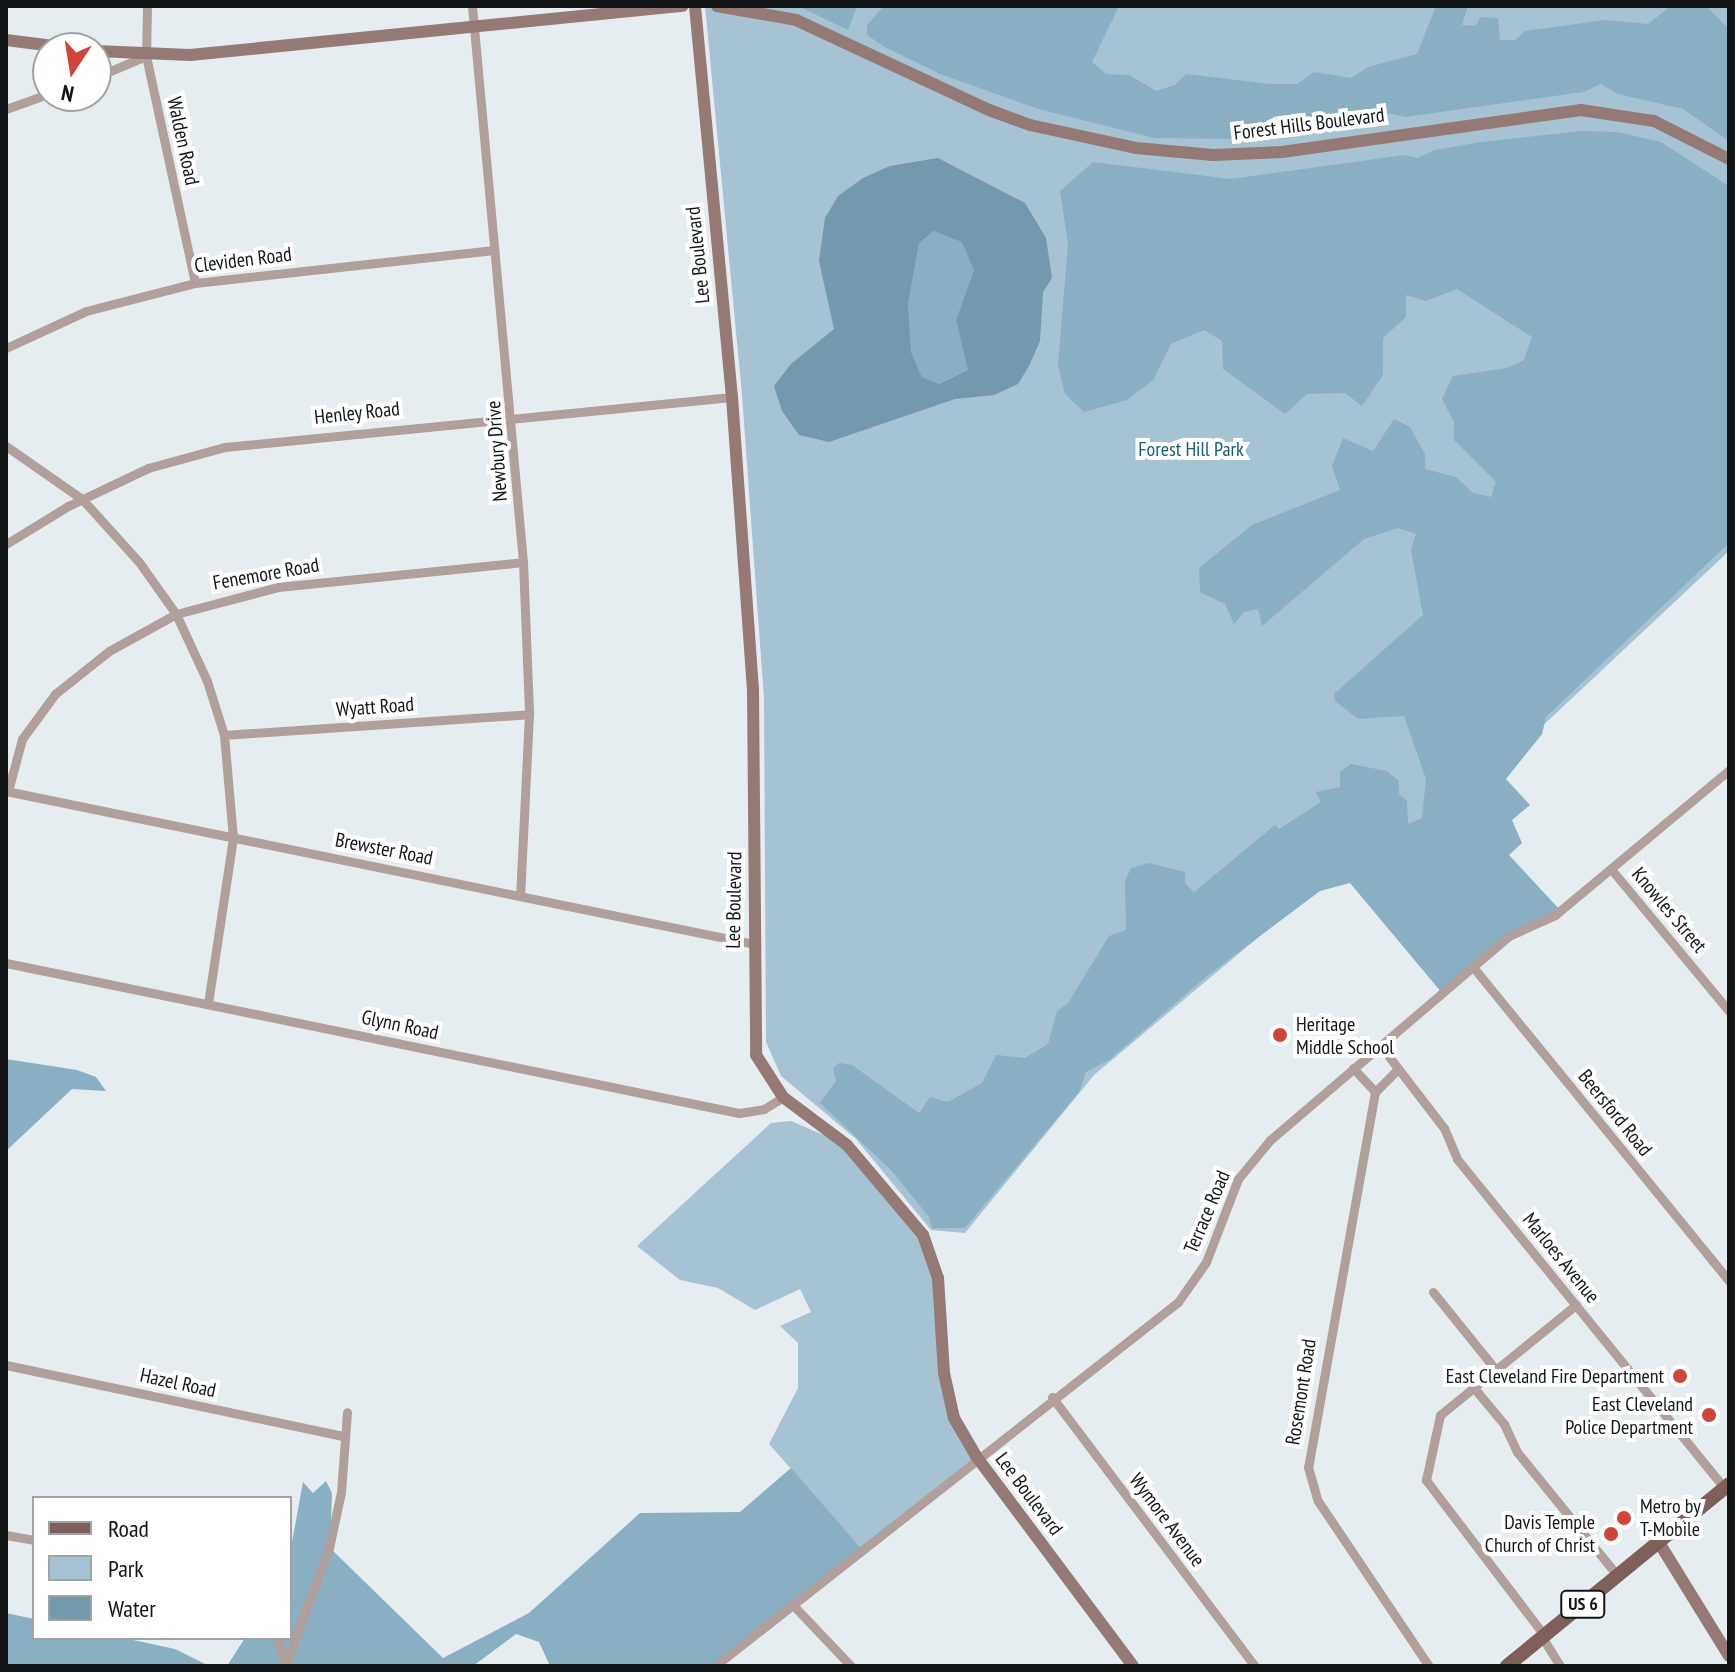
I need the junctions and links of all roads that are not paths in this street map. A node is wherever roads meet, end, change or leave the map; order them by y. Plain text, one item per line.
1 (147, 6) edge
2 (472, 6) edge
3 (683, 6) edge
4 (695, 6) edge
5 (717, 6) edge
6 (474, 28) junction
7 (6, 40) edge
8 (32, 43) edge
9 (112, 53) edge
10 (146, 56) junction
11 (112, 70) edge
12 (32, 100) edge
13 (6, 109) edge
14 (1729, 159) edge
15 (494, 250) junction
16 (195, 283) junction
17 (6, 348) edge
18 (732, 397) junction
19 (513, 416) junction
20 (6, 446) edge
21 (82, 499) junction
22 (6, 544) edge
23 (523, 562) junction
24 (176, 614) junction
25 (529, 714) junction
26 (224, 735) junction
27 (1729, 770) edge
28 (7, 791) edge
29 (233, 838) junction
30 (1611, 869) junction
31 (520, 895) junction
32 (754, 944) junction
33 (6, 963) edge
34 (1473, 967) junction
35 (208, 1004) junction
36 (1729, 1011) edge
37 (1380, 1045) junction
38 (1353, 1068) junction
39 (1398, 1069) junction
40 (1375, 1092) junction
41 (783, 1097) junction
42 (1729, 1281) edge
43 (1433, 1292) dead end
44 (1576, 1305) junction
45 (6, 1365) edge
46 (1496, 1370) junction
47 (1474, 1388) junction
48 (1052, 1397) junction
49 (347, 1412) dead end
50 (342, 1436) junction
51 (976, 1456) junction
52 (1726, 1486) edge
53 (6, 1535) edge
54 (32, 1540) edge
55 (1658, 1541) junction
56 (1617, 1575) junction
57 (792, 1604) junction
58 (1543, 1636) junction
59 (278, 1640) edge
60 (1729, 1656) edge
61 (285, 1665) edge
62 (715, 1666) edge
63 (851, 1666) edge
64 (1133, 1666) edge
65 (1255, 1666) edge
66 (1429, 1666) edge
67 (1507, 1666) edge
68 (1560, 1666) edge

1 - 10 street, Walden Road
2 - 6 street, Newbury Drive
3 - 6 street
4 - 18 street, Lee Boulevard
5 - 14 street, Forest Hills Boulevard
6 - 10 street
6 - 15 street, Newbury Drive
7 - 8 street
9 - 10 street
10 - 11 street
10 - 16 street, Walden Road
12 - 13 street
15 - 16 street, Cleviden Road
15 - 19 street, Newbury Drive
16 - 17 street, Cleviden Road
18 - 19 street, Henley Road
18 - 32 street, Lee Boulevard
19 - 21 street, Henley Road
19 - 23 street, Newbury Drive
20 - 21 street
21 - 22 street, Henley Road
21 - 24 street
23 - 24 street, Fenemore Road
23 - 25 street, Newbury Drive
24 - 26 street
24 - 28 street, Fenemore Road
25 - 26 street, Wyatt Road
25 - 31 street, Newbury Drive
26 - 29 street
27 - 30 street, Terrace Road
28 - 29 street, Brewster Road
29 - 31 street, Brewster Road
29 - 35 street
30 - 34 street, Terrace Road
30 - 36 street, Knowles Street
31 - 32 street, Brewster Road
32 - 41 street, Lee Boulevard
33 - 35 street, Glynn Road
34 - 37 street, Terrace Road
34 - 42 street, Beersford Road
35 - 41 street, Glynn Road
37 - 38 street, Terrace Road
37 - 39 street, Marloes Avenue
38 - 40 street
38 - 48 street, Terrace Road
39 - 40 street
39 - 44 street, Marloes Avenue
40 - 66 street, Rosemont Road
41 - 51 street, Lee Boulevard
43 - 46 street
44 - 46 street
44 - 52 street, Marloes Avenue
45 - 50 street, Hazel Road
46 - 47 street
47 - 56 street
47 - 58 street
48 - 51 street, Terrace Road
48 - 65 street, Wymore Avenue
49 - 50 street
50 - 61 street
51 - 57 street, Terrace Road
51 - 64 street, Lee Boulevard
52 - 55 main road, US 6
53 - 54 street
55 - 56 main road, US 6
55 - 60 street
56 - 58 main road, US 6
57 - 62 street, Terrace Road
57 - 63 street
58 - 67 main road, US 6
58 - 68 street
59 - 61 street

